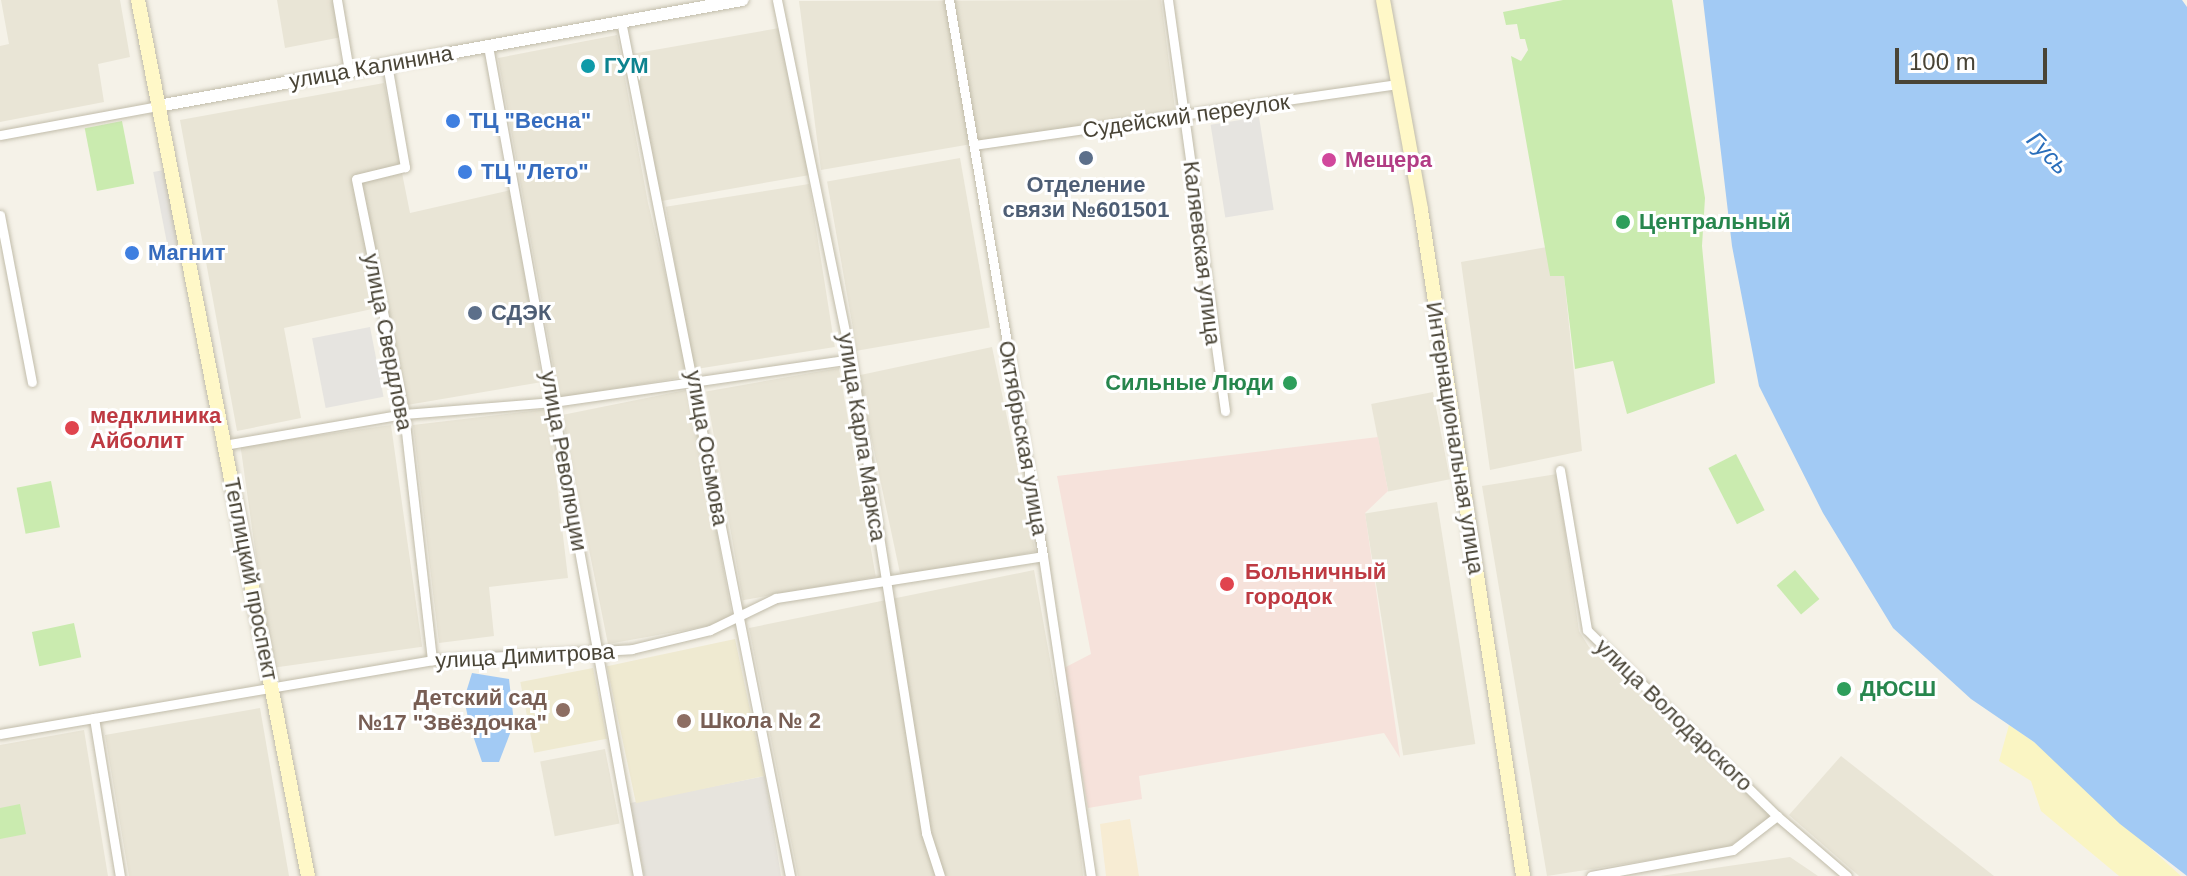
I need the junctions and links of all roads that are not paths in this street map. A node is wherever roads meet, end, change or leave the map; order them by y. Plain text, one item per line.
1 (138, 0) edge
2 (337, 0) edge
3 (742, 0) edge
4 (777, 0) edge
5 (949, 0) edge
6 (1168, 0) edge
7 (1383, 0) edge
8 (621, 21) junction
9 (488, 46) junction
10 (387, 64) junction
11 (349, 71) junction
12 (1397, 84) junction
13 (158, 106) junction
14 (1185, 117) junction
15 (0, 135) edge
16 (974, 145) junction
17 (0, 215) edge
18 (851, 359) junction
19 (32, 382) dead end
20 (696, 382) junction
21 (554, 402) junction
22 (1225, 411) dead end
23 (404, 414) junction
24 (224, 445) junction
25 (1560, 470) dead end
26 (1043, 556) junction
27 (884, 581) junction
28 (736, 619) junction
29 (598, 654) junction
30 (432, 660) junction
31 (272, 690) junction
32 (94, 718) junction
33 (0, 734) edge
34 (1777, 816) junction
35 (120, 876) edge
36 (308, 876) edge
37 (638, 876) edge
38 (790, 876) edge
39 (940, 876) edge
40 (1091, 876) edge
41 (1523, 876) edge
42 (1591, 876) edge
43 (1847, 876) edge

1 - 13 main road, Теплицкий проспект
2 - 11 street
3 - 8 street, улица Калинина
4 - 18 street, улица Карла Маркса
5 - 16 street, Октябрьская улица
6 - 14 street, Каляевская улица
7 - 12 main road, Интернациональная улица
8 - 9 street, улица Калинина
8 - 20 street, улица Осьмова
9 - 10 street, улица Калинина
9 - 21 street, улица Революции
10 - 11 street, улица Калинина
10 - 23 street, улица Свердлова
11 - 13 street, улица Калинина
12 - 14 street, Судейский переулок
12 - 41 main road, Интернациональная улица
13 - 15 street, улица Калинина
13 - 24 main road, Теплицкий проспект
14 - 16 street, Судейский переулок
14 - 22 street, Каляевская улица
16 - 26 street, Октябрьская улица
17 - 19 street
18 - 20 street
18 - 27 street, улица Карла Маркса
20 - 21 street
20 - 28 street, улица Осьмова
21 - 23 street
21 - 29 street, улица Революции
23 - 24 street
23 - 30 street, улица Свердлова
24 - 31 main road, Теплицкий проспект
25 - 34 street, улица Володарского
26 - 27 street, улица Димитрова
26 - 40 street, Октябрьская улица
27 - 28 street, улица Димитрова
27 - 39 street, улица Карла Маркса
28 - 29 street, улица Димитрова
28 - 38 street, улица Осьмова
29 - 30 street, улица Димитрова
29 - 37 street, улица Революции
30 - 31 street, улица Димитрова
31 - 32 street, улица Димитрова
31 - 36 main road, Теплицкий проспект
32 - 33 street, улица Димитрова
32 - 35 street
34 - 42 street
34 - 43 street, улица Володарского

